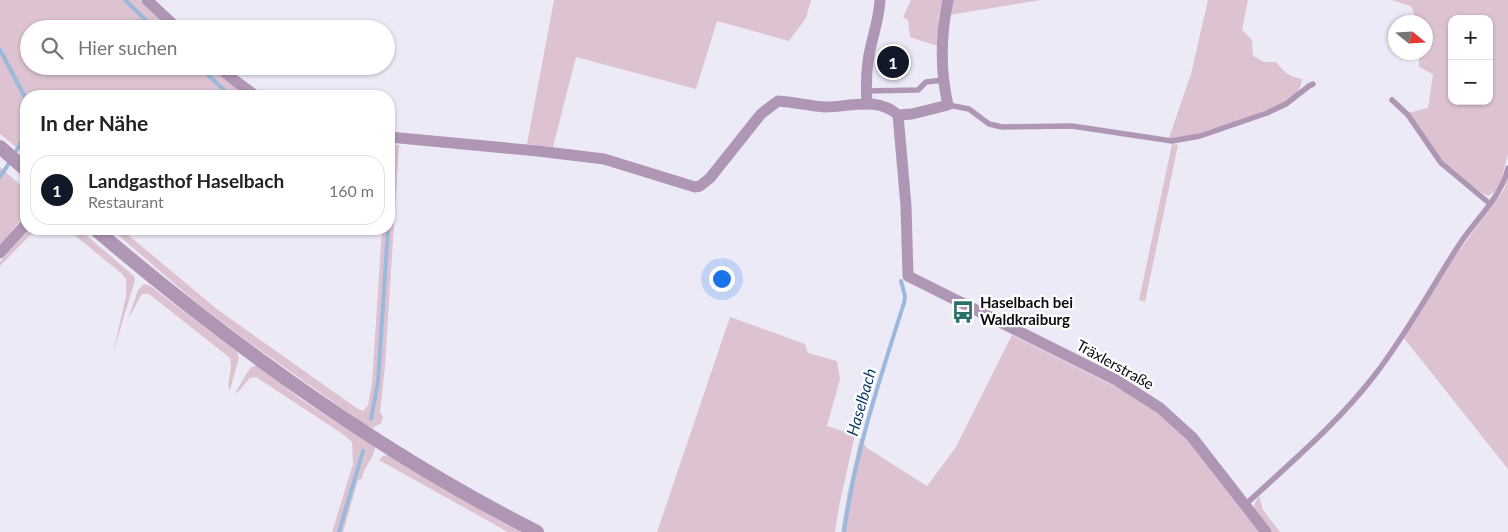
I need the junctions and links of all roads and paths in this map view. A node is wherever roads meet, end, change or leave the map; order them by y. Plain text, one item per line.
1 (147, 0) edge
2 (880, 0) edge
3 (948, 0) edge
4 (168, 20) edge
5 (228, 75) edge
6 (944, 80) junction
7 (1313, 84) dead end
8 (248, 90) edge
9 (866, 90) junction
10 (1392, 100) dead end
11 (868, 104) junction
12 (948, 105) junction
13 (898, 114) junction
14 (395, 138) edge
15 (0, 147) edge
16 (20, 165) edge
17 (1508, 168) edge
18 (1490, 203) junction
19 (20, 231) edge
20 (102, 235) edge
21 (0, 253) edge
22 (1245, 505) junction
23 (537, 532) edge
24 (1266, 532) edge

1 - 4 street
2 - 9 street
3 - 6 street
5 - 8 street
6 - 9 lane
6 - 12 street
7 - 12 lane
9 - 11 street
10 - 18 lane
11 - 13 street
11 - 14 street
12 - 13 street
13 - 22 street, Träxlerstraße
15 - 16 street
17 - 18 lane
18 - 22 lane
19 - 21 street
20 - 23 street
22 - 24 street, Träxlerstraße

